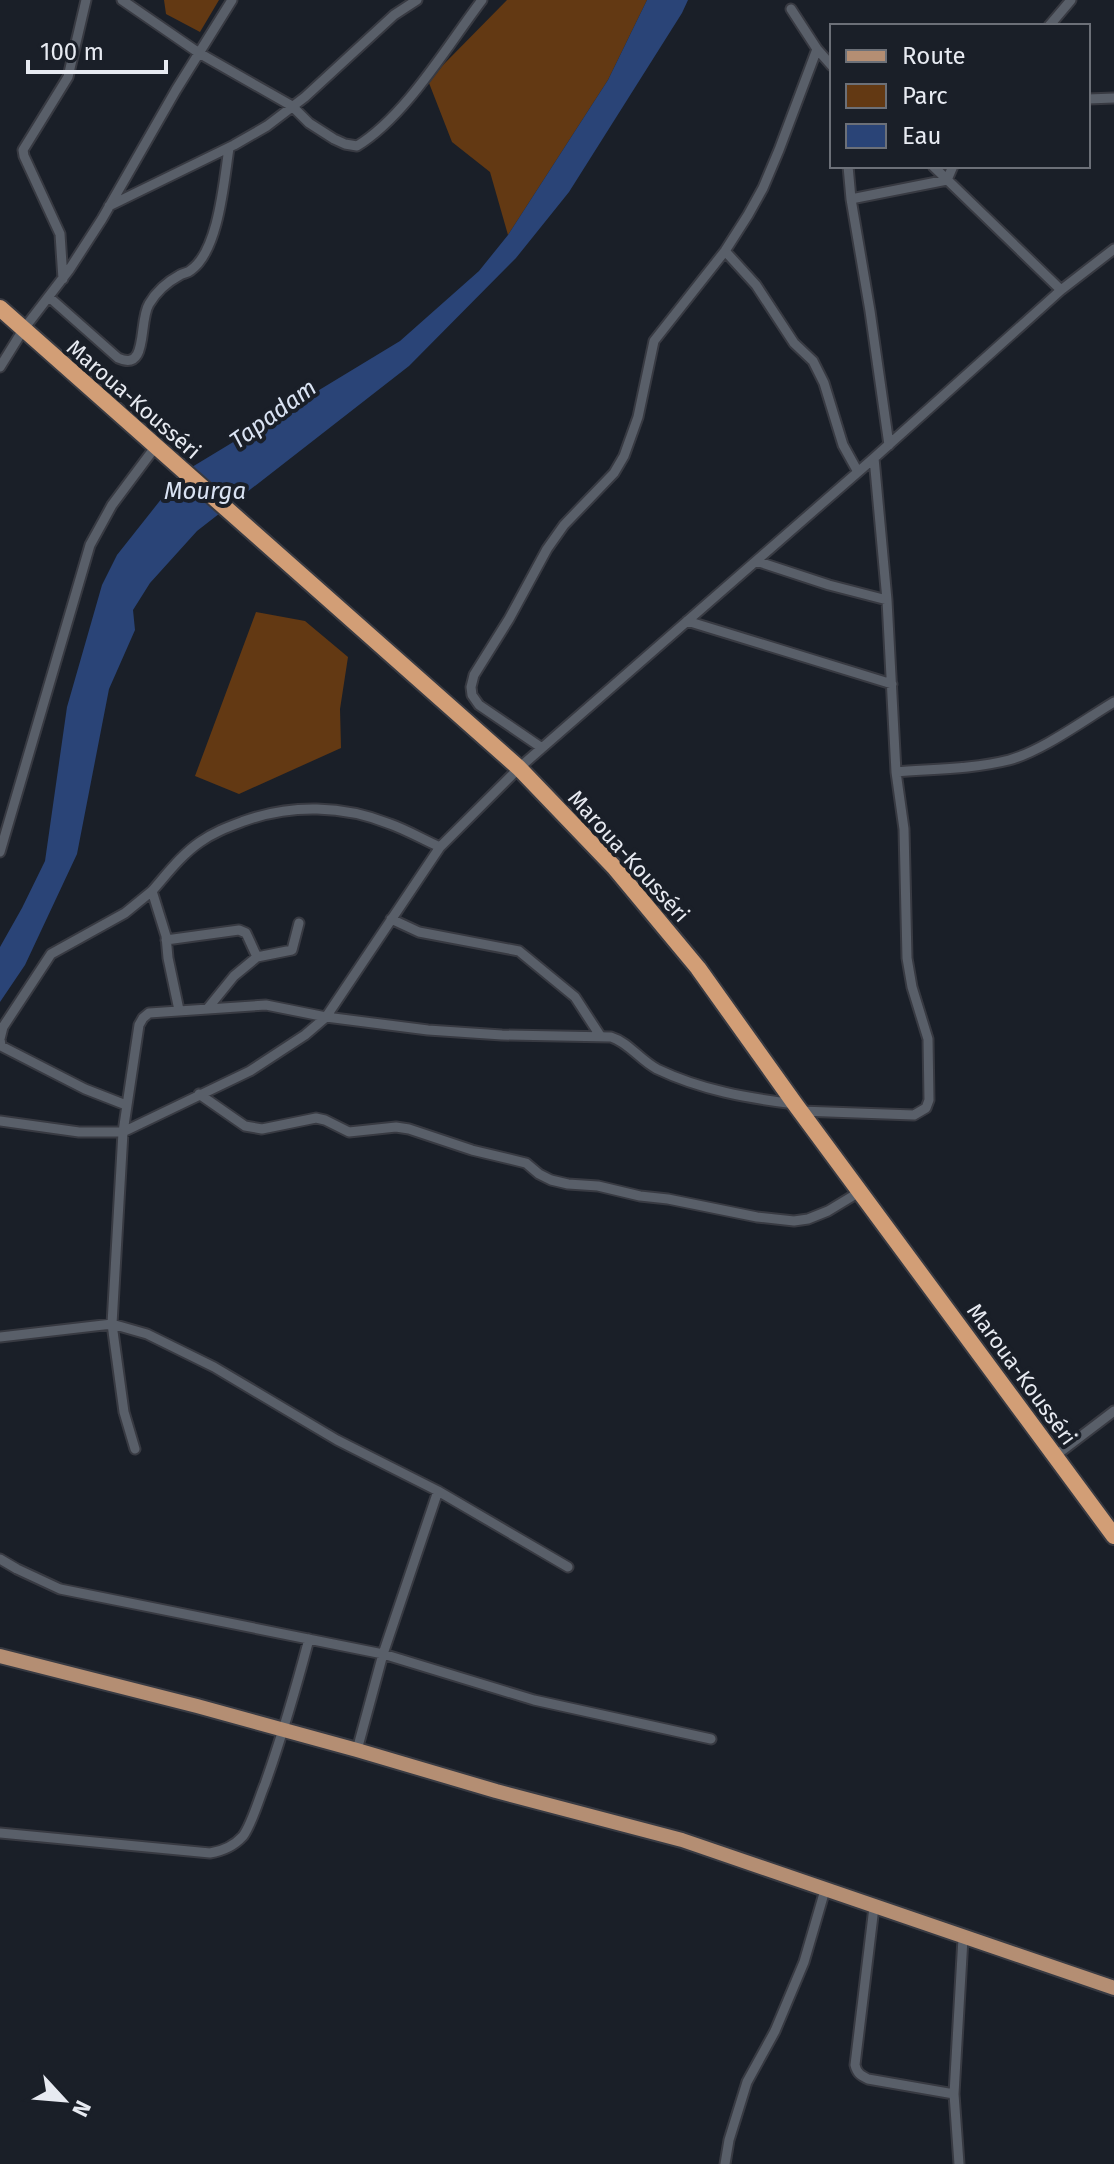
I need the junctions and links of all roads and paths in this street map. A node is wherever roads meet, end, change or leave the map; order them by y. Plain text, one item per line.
1 (86, 0) edge
2 (122, 0) edge
3 (232, 0) edge
4 (417, 0) edge
5 (482, 0) edge
6 (1071, 0) edge
7 (791, 9) dead end
8 (1051, 24) edge
9 (817, 49) junction
10 (199, 53) junction
11 (830, 64) edge
12 (1114, 98) edge
13 (1090, 99) edge
14 (292, 106) junction
15 (229, 148) junction
16 (848, 168) edge
17 (935, 168) edge
18 (952, 168) edge
19 (947, 180) junction
20 (851, 199) junction
21 (109, 206) junction
22 (1114, 249) edge
23 (725, 251) junction
24 (63, 279) junction
25 (1061, 290) junction
26 (49, 297) junction
27 (0, 308) edge
28 (23, 330) junction
29 (1, 361) edge
30 (889, 445) junction
31 (156, 446) junction
32 (874, 458) junction
33 (858, 472) junction
34 (756, 561) junction
35 (887, 600) junction
36 (687, 621) junction
37 (892, 684) junction
38 (1114, 702) edge
39 (542, 748) junction
40 (519, 768) junction
41 (896, 772) junction
42 (440, 847) junction
43 (0, 852) edge
44 (152, 891) junction
45 (391, 919) junction
46 (299, 923) dead end
47 (166, 940) junction
48 (257, 957) junction
49 (208, 1008) junction
50 (179, 1010) junction
51 (326, 1017) junction
52 (601, 1037) junction
53 (199, 1094) junction
54 (126, 1105) junction
55 (798, 1108) junction
56 (0, 1121) edge
57 (123, 1132) junction
58 (861, 1191) junction
59 (112, 1324) junction
60 (0, 1337) edge
61 (1114, 1411) edge
62 (135, 1449) dead end
63 (1055, 1456) junction
64 (438, 1491) junction
65 (1114, 1536) edge
66 (0, 1559) edge
67 (568, 1567) dead end
68 (309, 1639) junction
69 (383, 1654) junction
70 (0, 1656) edge
71 (284, 1730) junction
72 (711, 1739) dead end
73 (357, 1750) junction
74 (0, 1833) edge
75 (825, 1890) junction
76 (874, 1907) junction
77 (963, 1938) junction
78 (1114, 1988) edge
79 (954, 2094) junction
80 (725, 2164) edge
81 (959, 2164) edge

1 - 24 street
2 - 10 street
3 - 10 street
4 - 14 street
5 - 14 street
6 - 8 street
7 - 9 street
9 - 11 street
9 - 23 street
10 - 14 street
10 - 21 street
12 - 13 street
14 - 15 street
15 - 21 street
15 - 26 street
16 - 20 street
17 - 19 street
18 - 19 street
19 - 20 street
19 - 25 street
20 - 30 street
21 - 24 street
22 - 25 street
23 - 33 street
23 - 39 street
24 - 26 street
25 - 30 street
26 - 28 street
27 - 28 highway, Maroua-Kousséri
28 - 29 street
28 - 31 highway, Maroua-Kousséri
30 - 32 street
31 - 40 highway, Maroua-Kousséri
31 - 43 street
32 - 33 street
32 - 35 street
33 - 34 street
34 - 35 street
34 - 36 street
35 - 37 street
36 - 37 street
36 - 39 street
37 - 41 street
38 - 41 street
39 - 40 street
40 - 42 street
40 - 55 highway, Maroua-Kousséri
41 - 55 street
42 - 44 street
42 - 45 street
44 - 47 street
44 - 54 street
45 - 51 street
45 - 52 street
46 - 48 street
47 - 48 street
47 - 50 street
48 - 49 street
49 - 50 street
49 - 51 street
50 - 54 street
51 - 52 street
51 - 53 street
52 - 55 street
53 - 57 street
53 - 58 street
54 - 57 street
55 - 58 highway, Maroua-Kousséri
56 - 57 street
57 - 59 street
58 - 63 highway, Maroua-Kousséri
59 - 60 street
59 - 62 street
59 - 64 street
61 - 63 street
63 - 65 highway, Maroua-Kousséri
64 - 67 street
64 - 69 street
66 - 68 street
68 - 69 street
68 - 71 street
69 - 72 street
69 - 73 street
70 - 71 main road
71 - 73 main road
71 - 74 street
73 - 75 main road
75 - 76 main road
75 - 80 street
76 - 77 main road
76 - 79 street
77 - 78 main road
77 - 79 street
79 - 81 street

